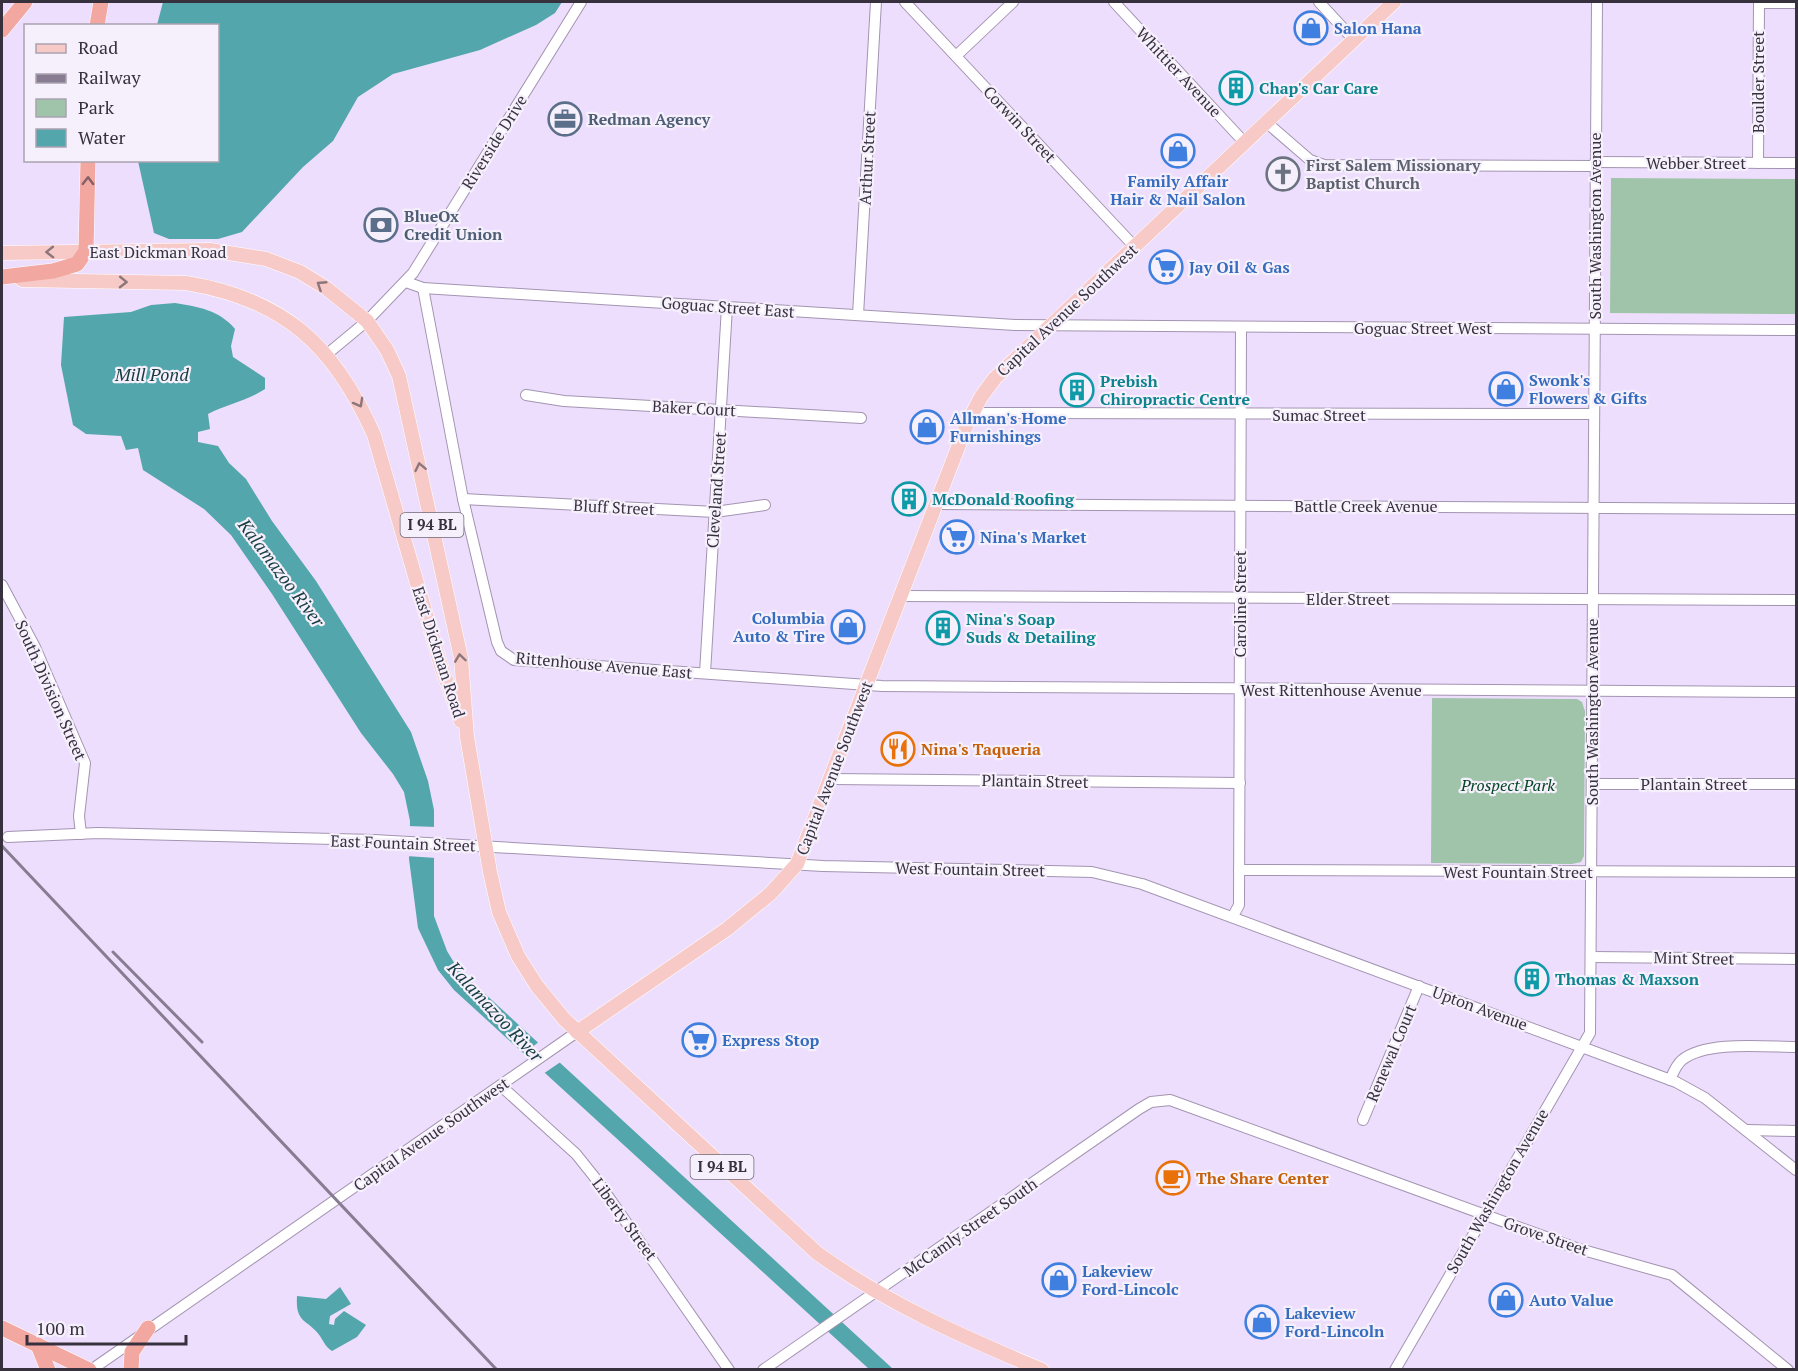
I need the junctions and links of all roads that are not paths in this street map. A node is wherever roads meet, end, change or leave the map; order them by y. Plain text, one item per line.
1 (26, 2) edge
2 (101, 2) edge
3 (581, 2) edge
4 (876, 2) edge
5 (905, 2) edge
6 (1013, 2) edge
7 (1114, 2) edge
8 (1319, 2) edge
9 (1394, 2) edge
10 (1597, 2) edge
11 (1759, 2) edge
12 (1797, 3) edge
13 (97, 24) edge
14 (2, 30) edge
15 (1354, 40) junction
16 (956, 56) junction
17 (1266, 122) junction
18 (1244, 142) junction
19 (88, 162) edge
20 (1758, 163) junction
21 (1797, 163) edge
22 (1595, 164) junction
23 (1134, 246) junction
24 (86, 251) junction
25 (2, 253) edge
26 (2, 278) edge
27 (406, 282) junction
28 (423, 288) junction
29 (727, 307) junction
30 (858, 315) junction
31 (367, 321) junction
32 (1050, 325) junction
33 (1241, 327) junction
34 (1594, 329) junction
35 (1797, 330) edge
36 (326, 355) junction
37 (526, 395) dead end
38 (721, 410) junction
39 (972, 413) junction
40 (1241, 414) junction
41 (1594, 414) junction
42 (861, 418) dead end
43 (463, 499) junction
44 (936, 504) junction
45 (765, 505) dead end
46 (1241, 505) junction
47 (1593, 508) junction
48 (1797, 509) edge
49 (715, 512) junction
50 (2, 585) edge
51 (900, 596) junction
52 (1240, 598) junction
53 (1593, 598) junction
54 (1797, 600) edge
55 (705, 674) junction
56 (866, 684) junction
57 (1240, 690) junction
58 (1592, 691) junction
59 (1797, 692) edge
60 (467, 737) junction
61 (831, 778) junction
62 (1240, 783) junction
63 (1592, 784) junction
64 (1797, 784) edge
65 (81, 834) junction
66 (8, 837) dead end
67 (486, 846) junction
68 (796, 864) junction
69 (1239, 870) junction
70 (1591, 872) junction
71 (1797, 872) edge
72 (1142, 884) joint
73 (1233, 916) junction
74 (1591, 957) junction
75 (1797, 959) edge
76 (1419, 986) junction
77 (577, 1032) junction
78 (1582, 1046) junction
79 (1797, 1047) edge
80 (1670, 1080) junction
81 (501, 1086) junction
82 (1181, 1102) joint
83 (1363, 1120) dead end
84 (1748, 1130) junction
85 (1797, 1131) edge
86 (1797, 1170) edge
87 (1483, 1214) junction
88 (877, 1291) junction
89 (4, 1328) edge
90 (148, 1328) junction
91 (38, 1345) junction
92 (48, 1370) edge
93 (90, 1370) edge
94 (131, 1370) edge
95 (729, 1370) edge
96 (763, 1370) edge
97 (1042, 1370) edge
98 (1395, 1370) edge
99 (1788, 1370) edge

1 - 14 highway
2 - 13 highway
3 - 27 street, Riverside Drive
4 - 30 street, Arthur Street
5 - 16 street, Corwin Street
6 - 16 street
7 - 18 street, Whittier Avenue
8 - 15 street
9 - 15 main road, Capital Avenue Southwest
10 - 22 street, South Washington Avenue
11 - 12 street
11 - 20 street, Boulder Street
15 - 17 main road, Capital Avenue Southwest
16 - 23 street, Corwin Street
17 - 18 main road, Capital Avenue Southwest
17 - 22 street, Webber Street
18 - 23 main road, Capital Avenue Southwest
24 -> 19 highway
20 - 21 street, Webber Street
20 - 22 street, Webber Street
22 - 34 street, South Washington Avenue
23 - 32 main road, Capital Avenue Southwest
24 -> 25 main road, East Dickman Road / I 94 BL
24 - 26 highway
31 -> 24 main road, East Dickman Road / I 94 BL
26 -> 36 main road, East Dickman Road / I 94 BL
27 - 28 street, Goguac Street East
27 - 31 street, Riverside Drive
28 - 29 street, Goguac Street East
28 - 43 street
29 - 30 street, Goguac Street East
29 - 38 street, Cleveland Street
30 - 32 street, Goguac Street East
31 - 36 street, Riverside Drive
60 -> 31 main road, East Dickman Road / I 94 BL
32 - 33 street, Goguac Street West
32 - 39 main road, Capital Avenue Southwest
33 - 34 street, Goguac Street West
33 - 40 street, Caroline Street
34 - 35 street, Goguac Street West
34 - 41 street, South Washington Avenue
36 -> 60 main road, East Dickman Road / I 94 BL
37 - 38 street, Baker Court
38 - 42 street, Baker Court
38 - 49 street, Cleveland Street
39 - 40 street, Sumac Street
39 - 44 main road, Capital Avenue Southwest
40 - 41 street, Sumac Street
40 - 46 street, Caroline Street
41 - 47 street, South Washington Avenue
43 - 49 street, Bluff Street
43 - 55 street, Rittenhouse Avenue East
44 - 46 street, Battle Creek Avenue
44 - 51 main road, Capital Avenue Southwest
45 - 49 street, Bluff Street
46 - 47 street, Battle Creek Avenue
46 - 52 street, Caroline Street
47 - 48 street, Battle Creek Avenue
47 - 53 street, South Washington Avenue
49 - 55 street, Cleveland Street
50 - 65 street, South Division Street
51 - 52 street, Elder Street
51 - 56 main road, Capital Avenue Southwest
52 - 53 street, Elder Street
52 - 57 street, Caroline Street
53 - 54 street, Elder Street
53 - 58 street, South Washington Avenue
55 - 56 street, Rittenhouse Avenue East
56 - 57 street, West Rittenhouse Avenue
56 - 61 main road, Capital Avenue Southwest
57 - 58 street, West Rittenhouse Avenue
57 - 62 street, Caroline Street
58 - 59 street, West Rittenhouse Avenue
58 - 63 street, South Washington Avenue
60 - 67 main road, East Dickman Road / I 94 BL
61 - 62 street, Plantain Street
61 - 68 main road, Capital Avenue Southwest
62 - 69 street, Caroline Street
63 - 64 street, Plantain Street
63 - 70 street, South Washington Avenue
65 - 66 street, East Fountain Street
65 - 67 street, East Fountain Street
67 - 68 street, East Fountain Street
67 - 77 main road, East Dickman Road / I 94 BL
68 - 72 street, West Fountain Street
68 - 77 main road, Capital Avenue Southwest
69 - 70 street, West Fountain Street
69 - 73 street, Caroline Street
70 - 71 street, West Fountain Street
70 - 74 street, South Washington Avenue
72 - 73 street, Upton Avenue
73 - 76 street, Upton Avenue
74 - 75 street, Mint Street
74 - 78 street, South Washington Avenue
76 - 78 street, Upton Avenue
76 - 83 street, Renewal Court
77 - 81 street, Capital Avenue Southwest
77 - 88 main road, I 94 BL
78 - 80 street, Upton Avenue
78 - 87 street, South Washington Avenue
79 - 80 street
80 - 84 street, Upton Avenue
81 - 90 street, Capital Avenue Southwest
81 - 95 street, Liberty Street
82 - 87 street, Grove Street
82 - 88 street, McCamly Street South
84 - 85 street
84 - 86 street, Upton Avenue
87 - 98 street, South Washington Avenue
87 - 99 street, Grove Street
88 - 96 street, McCamly Street South
88 - 97 main road, I 94 BL
89 - 91 highway
90 - 93 street, Capital Avenue Southwest
90 - 94 highway
91 - 92 highway
91 - 93 highway

